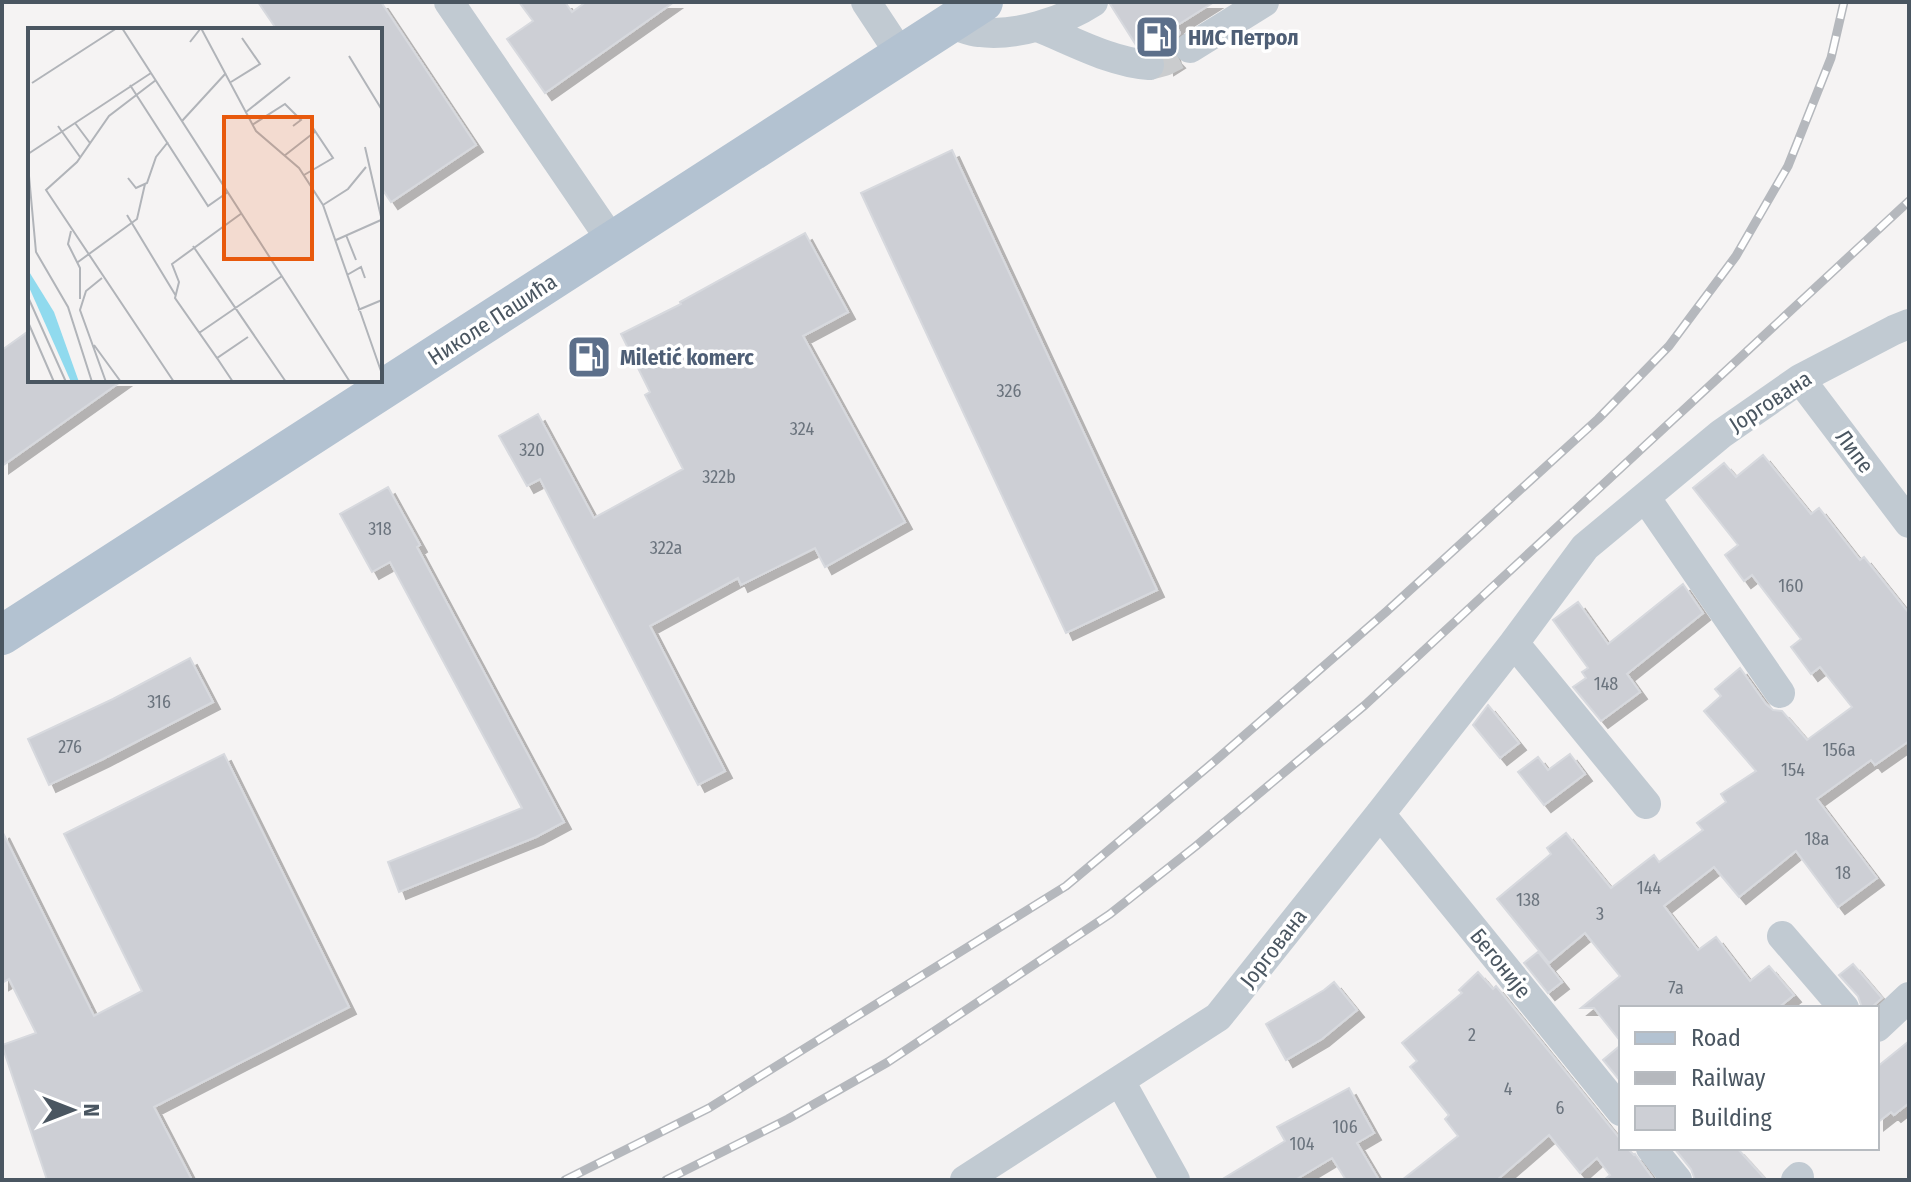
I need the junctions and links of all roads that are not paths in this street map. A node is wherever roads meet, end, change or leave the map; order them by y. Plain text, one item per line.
1 (449, 2) edge
2 (866, 2) edge
3 (983, 2) edge
4 (1093, 2) edge
5 (1264, 2) edge
6 (949, 24) junction
7 (1038, 27) junction
8 (1190, 48) tunnel mouth
9 (901, 55) junction
10 (1149, 65) tunnel mouth
11 (612, 241) junction
12 (1909, 324) edge
13 (1800, 379) junction
14 (1645, 497) junction
15 (1909, 523) edge
16 (2, 635) edge
17 (1514, 643) junction
18 (1780, 693) dead end
19 (1646, 804) dead end
20 (1380, 814) junction
21 (1782, 936) dead end
22 (1909, 997) edge
23 (1842, 1006) edge
24 (1879, 1025) edge
25 (1120, 1081) junction
26 (1619, 1109) edge
27 (1653, 1150) edge
28 (965, 1180) edge
29 (1175, 1180) edge
30 (1677, 1180) edge

1 - 11 street
2 - 9 street
3 - 6 main road, Николе Пашића
4 - 7 street
5 - 8 street
6 - 7 street
6 - 9 main road, Николе Пашића
7 - 10 street
9 - 11 main road, Николе Пашића
11 - 16 main road, Николе Пашића
12 - 13 street, Јоргована
13 - 14 street, Јоргована
13 - 15 street, Липе
14 - 17 street, Јоргована
14 - 18 street
17 - 19 street
17 - 20 street, Јоргована
20 - 25 street, Јоргована
20 - 26 street, Бегоније
21 - 23 street
22 - 24 street
25 - 28 street, Јоргована
25 - 29 street
27 - 30 street

